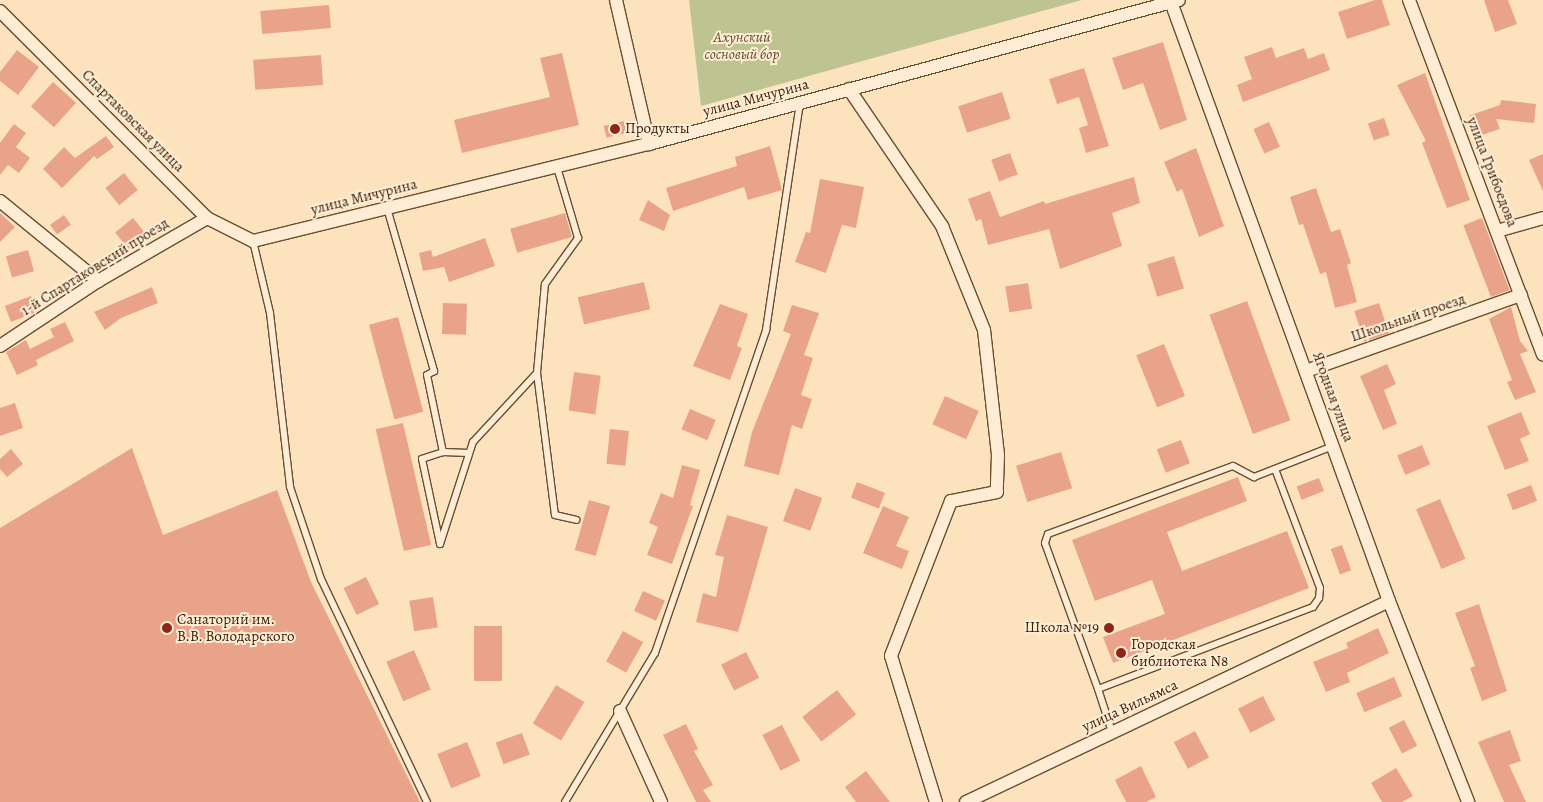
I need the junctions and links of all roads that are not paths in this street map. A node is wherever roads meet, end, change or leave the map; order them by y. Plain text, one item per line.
1 (616, 0) edge
2 (1409, 0) edge
3 (1175, 1) edge
4 (0, 11) edge
5 (849, 89) junction
6 (800, 103) junction
7 (648, 144) junction
8 (557, 167) junction
9 (0, 201) edge
10 (387, 208) junction
11 (207, 218) junction
12 (1543, 218) edge
13 (1497, 231) junction
14 (253, 240) junction
15 (98, 281) junction
16 (1521, 295) junction
17 (0, 346) edge
18 (1543, 356) edge
19 (1306, 371) junction
20 (537, 374) junction
21 (1333, 446) junction
22 (443, 452) junction
23 (470, 453) junction
24 (1275, 469) junction
25 (576, 520) dead end
26 (1389, 601) junction
27 (1098, 689) junction
28 (620, 711) junction
29 (1112, 732) junction
30 (427, 802) edge
31 (565, 802) edge
32 (662, 802) edge
33 (936, 802) edge
34 (966, 802) edge
35 (1468, 802) edge

1 - 7 street
2 - 13 street, улица Грибоедова
3 - 5 street, улица Мичурина
3 - 19 street, Ягодная улица
4 - 11 street, Спартаковская улица
5 - 6 street, улица Мичурина
5 - 33 street
6 - 7 street, улица Мичурина
6 - 28 lane
7 - 8 street, улица Мичурина
8 - 10 street, улица Мичурина
8 - 20 lane
9 - 15 street
10 - 14 street, улица Мичурина
10 - 22 lane
11 - 14 street, Спартаковская улица
11 - 15 street, 1-й Спартаковский проезд
12 - 13 street
13 - 16 street, улица Грибоедова
14 - 30 lane
15 - 17 street, 1-й Спартаковский проезд
16 - 18 street, улица Грибоедова
16 - 19 street, Школьный проезд
19 - 21 street, Ягодная улица
20 - 23 lane
20 - 25 lane
21 - 24 lane
21 - 26 street, Ягодная улица
22 - 23 lane
22 - 23 lane
24 - 27 lane
24 - 27 lane
26 - 29 street, улица Вильямса
26 - 35 street, Ягодная улица
27 - 29 lane
28 - 31 lane
28 - 32 street
29 - 34 street, улица Вильямса

